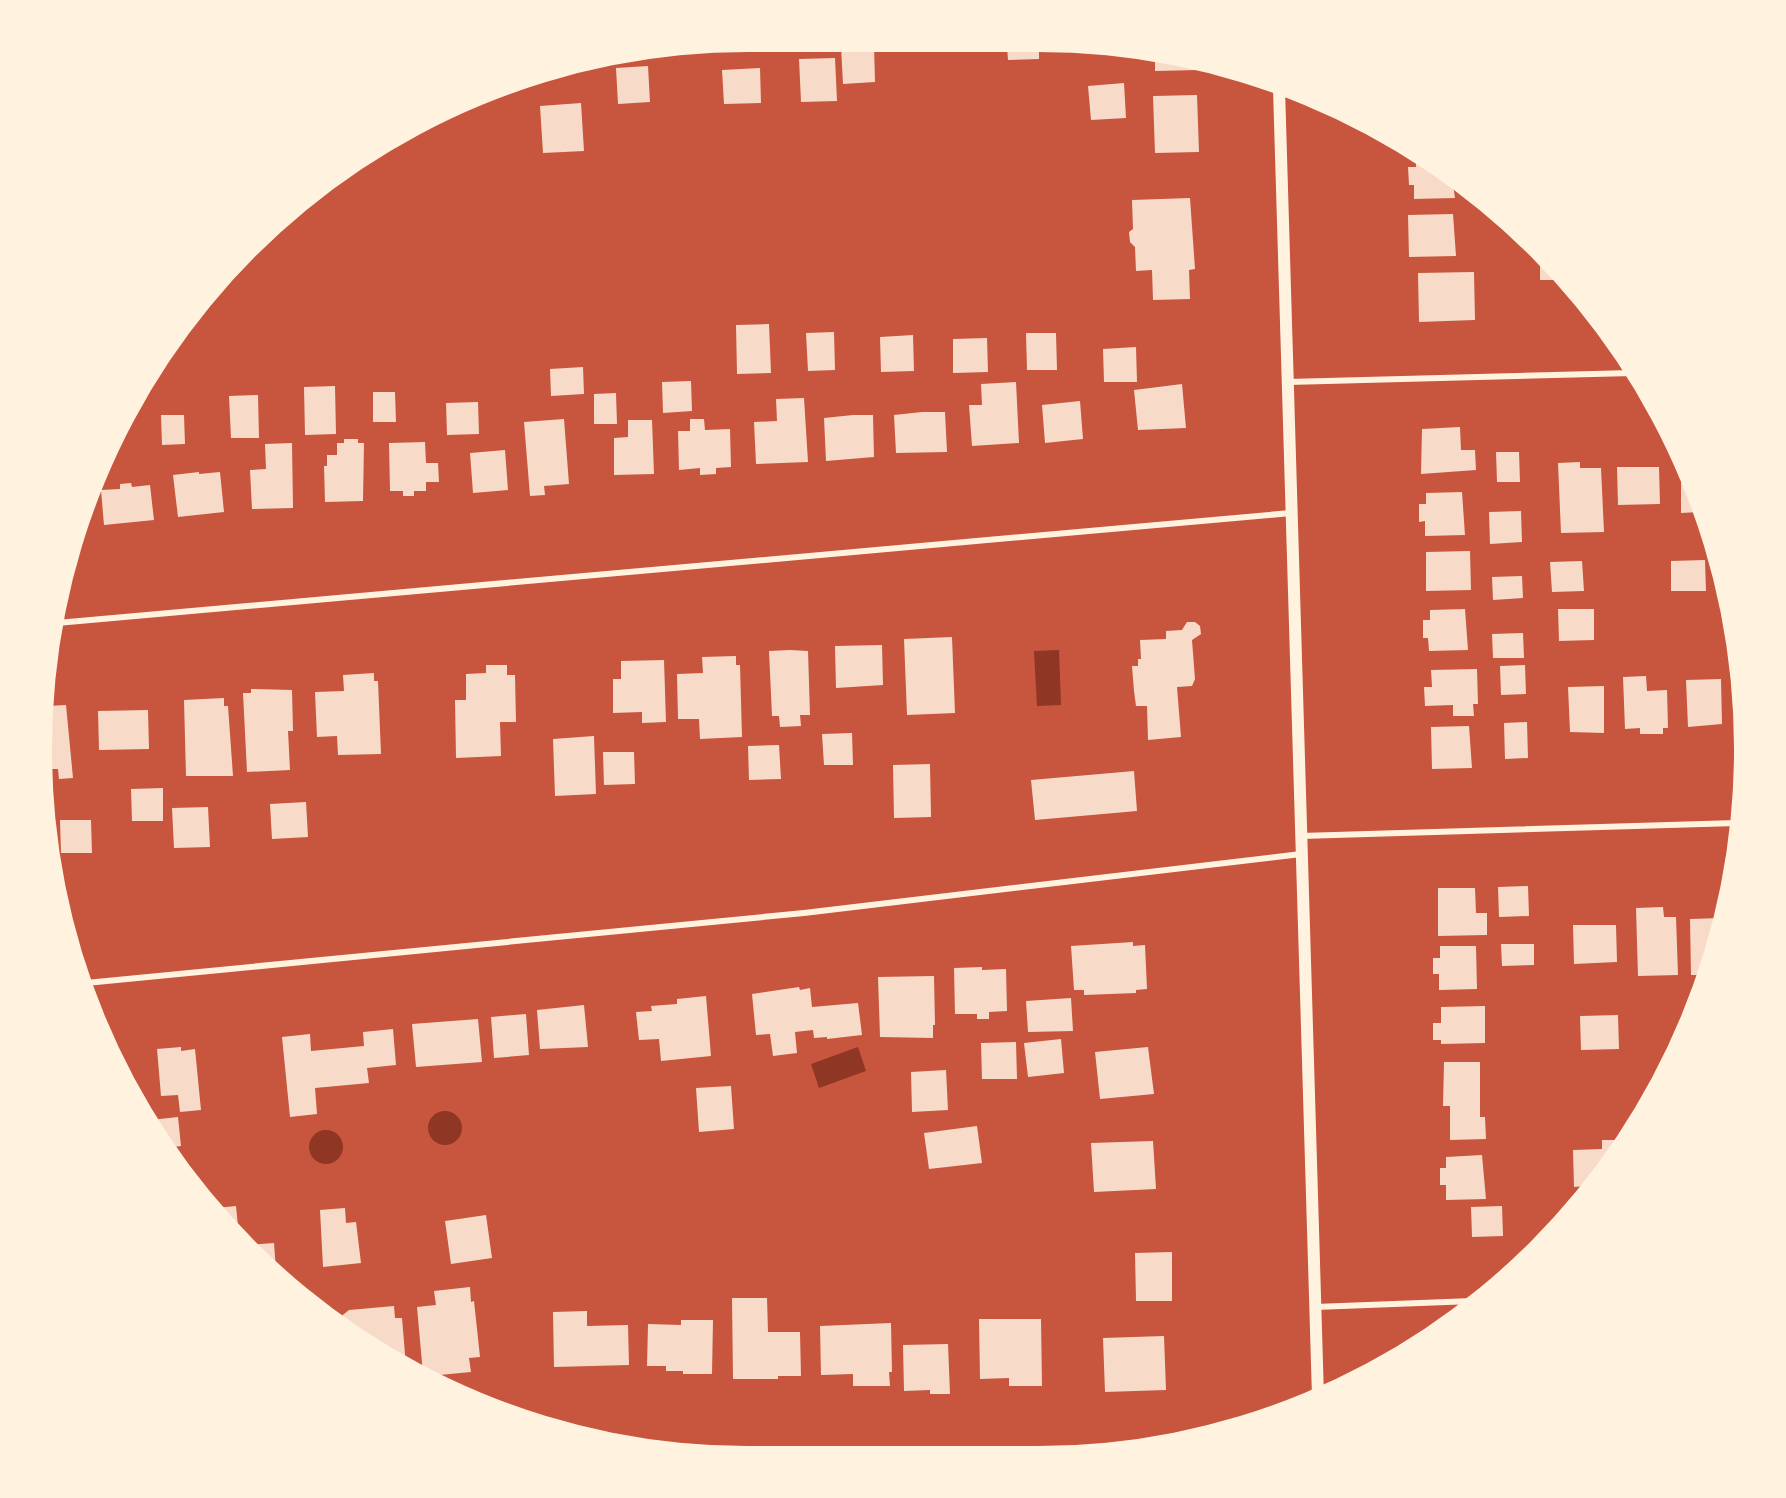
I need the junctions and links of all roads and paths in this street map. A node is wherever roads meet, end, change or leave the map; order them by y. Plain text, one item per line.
1 (1279, 96) edge
2 (1623, 373) edge
3 (1288, 382) junction
4 (1291, 513) junction
5 (64, 622) edge
6 (1729, 823) edge
7 (1301, 836) junction
8 (1301, 854) junction
9 (93, 982) edge
10 (1462, 1301) edge
11 (1315, 1307) junction
12 (1318, 1386) edge

1 - 3 main road
2 - 3 street
3 - 4 main road
4 - 5 street
4 - 7 main road
6 - 7 street
7 - 8 main road
8 - 9 street
8 - 11 main road
10 - 11 street
11 - 12 main road

